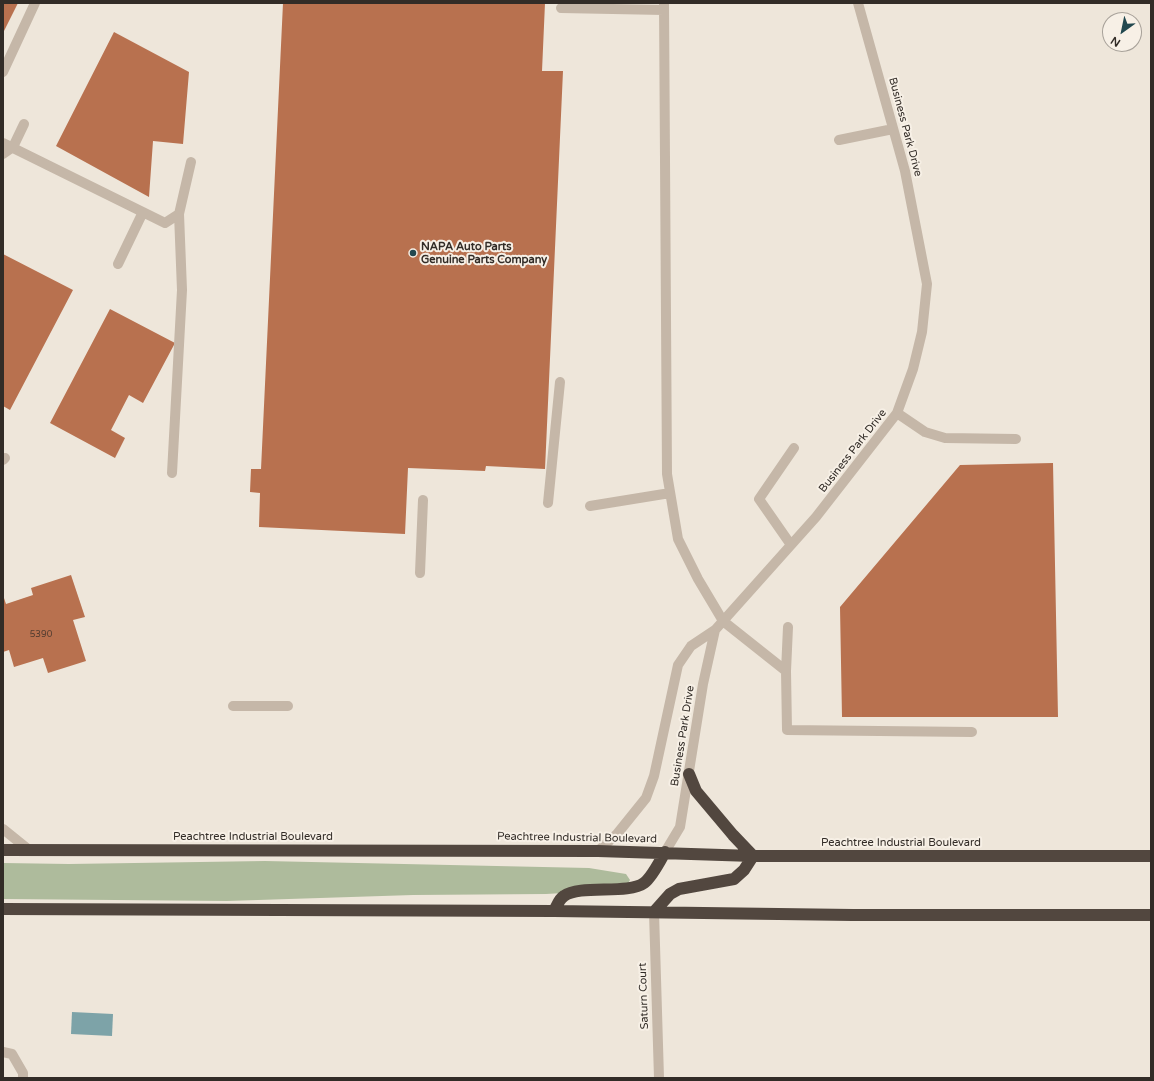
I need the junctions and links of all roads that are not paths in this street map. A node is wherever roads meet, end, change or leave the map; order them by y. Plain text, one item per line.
1 (35, 3) edge
2 (858, 3) edge
3 (664, 7) edge
4 (561, 8) dead end
5 (3, 72) edge
6 (24, 124) dead end
7 (893, 129) junction
8 (839, 140) dead end
9 (3, 143) edge
10 (13, 147) junction
11 (3, 154) edge
12 (190, 162) dead end
13 (143, 212) junction
14 (179, 214) junction
15 (118, 264) dead end
16 (560, 382) dead end
17 (897, 413) junction
18 (1016, 438) dead end
19 (794, 448) dead end
20 (172, 473) dead end
21 (670, 493) junction
22 (423, 500) dead end
23 (548, 503) dead end
24 (590, 506) dead end
25 (791, 545) junction
26 (420, 573) dead end
27 (723, 621) junction
28 (788, 626) dead end
29 (715, 630) junction
30 (786, 671) junction
31 (234, 706) dead end
32 (288, 706) dead end
33 (972, 732) dead end
34 (689, 774) junction
35 (3, 829) edge
36 (3, 850) edge
37 (29, 850) junction
38 (598, 851) junction
39 (665, 852) junction
40 (753, 856) junction
41 (1151, 856) edge
42 (3, 909) edge
43 (554, 911) junction
44 (654, 912) junction
45 (1151, 915) edge
46 (3, 1052) edge
47 (23, 1078) edge
48 (659, 1078) edge

1 - 5 street
2 - 7 street, Business Park Drive
3 - 4 street
3 - 21 street
6 - 10 street
7 - 8 street
7 - 17 street, Business Park Drive
9 - 10 street
10 - 11 street
10 - 13 street
12 - 14 street
13 - 14 street
13 - 15 street
14 - 20 street
16 - 23 street
17 - 18 street
17 - 25 street, Business Park Drive
19 - 25 street
21 - 24 street
21 - 27 street
22 - 26 street
25 - 27 street, Business Park Drive
27 - 29 street, Business Park Drive
27 - 30 street
28 - 30 street
29 - 34 street, Business Park Drive
29 - 38 street
30 - 33 street
31 - 32 street
34 - 39 street, Business Park Drive
34 - 40 highway
35 - 37 street
36 - 37 highway, Peachtree Industrial Boulevard
37 - 38 highway, Peachtree Industrial Boulevard
38 - 39 highway, Peachtree Industrial Boulevard
39 - 40 highway, Peachtree Industrial Boulevard
39 - 43 highway
40 - 41 highway, Peachtree Industrial Boulevard
40 - 44 highway
42 - 43 highway
43 - 44 highway
44 - 45 highway
44 - 48 street, Saturn Court
46 - 47 street

